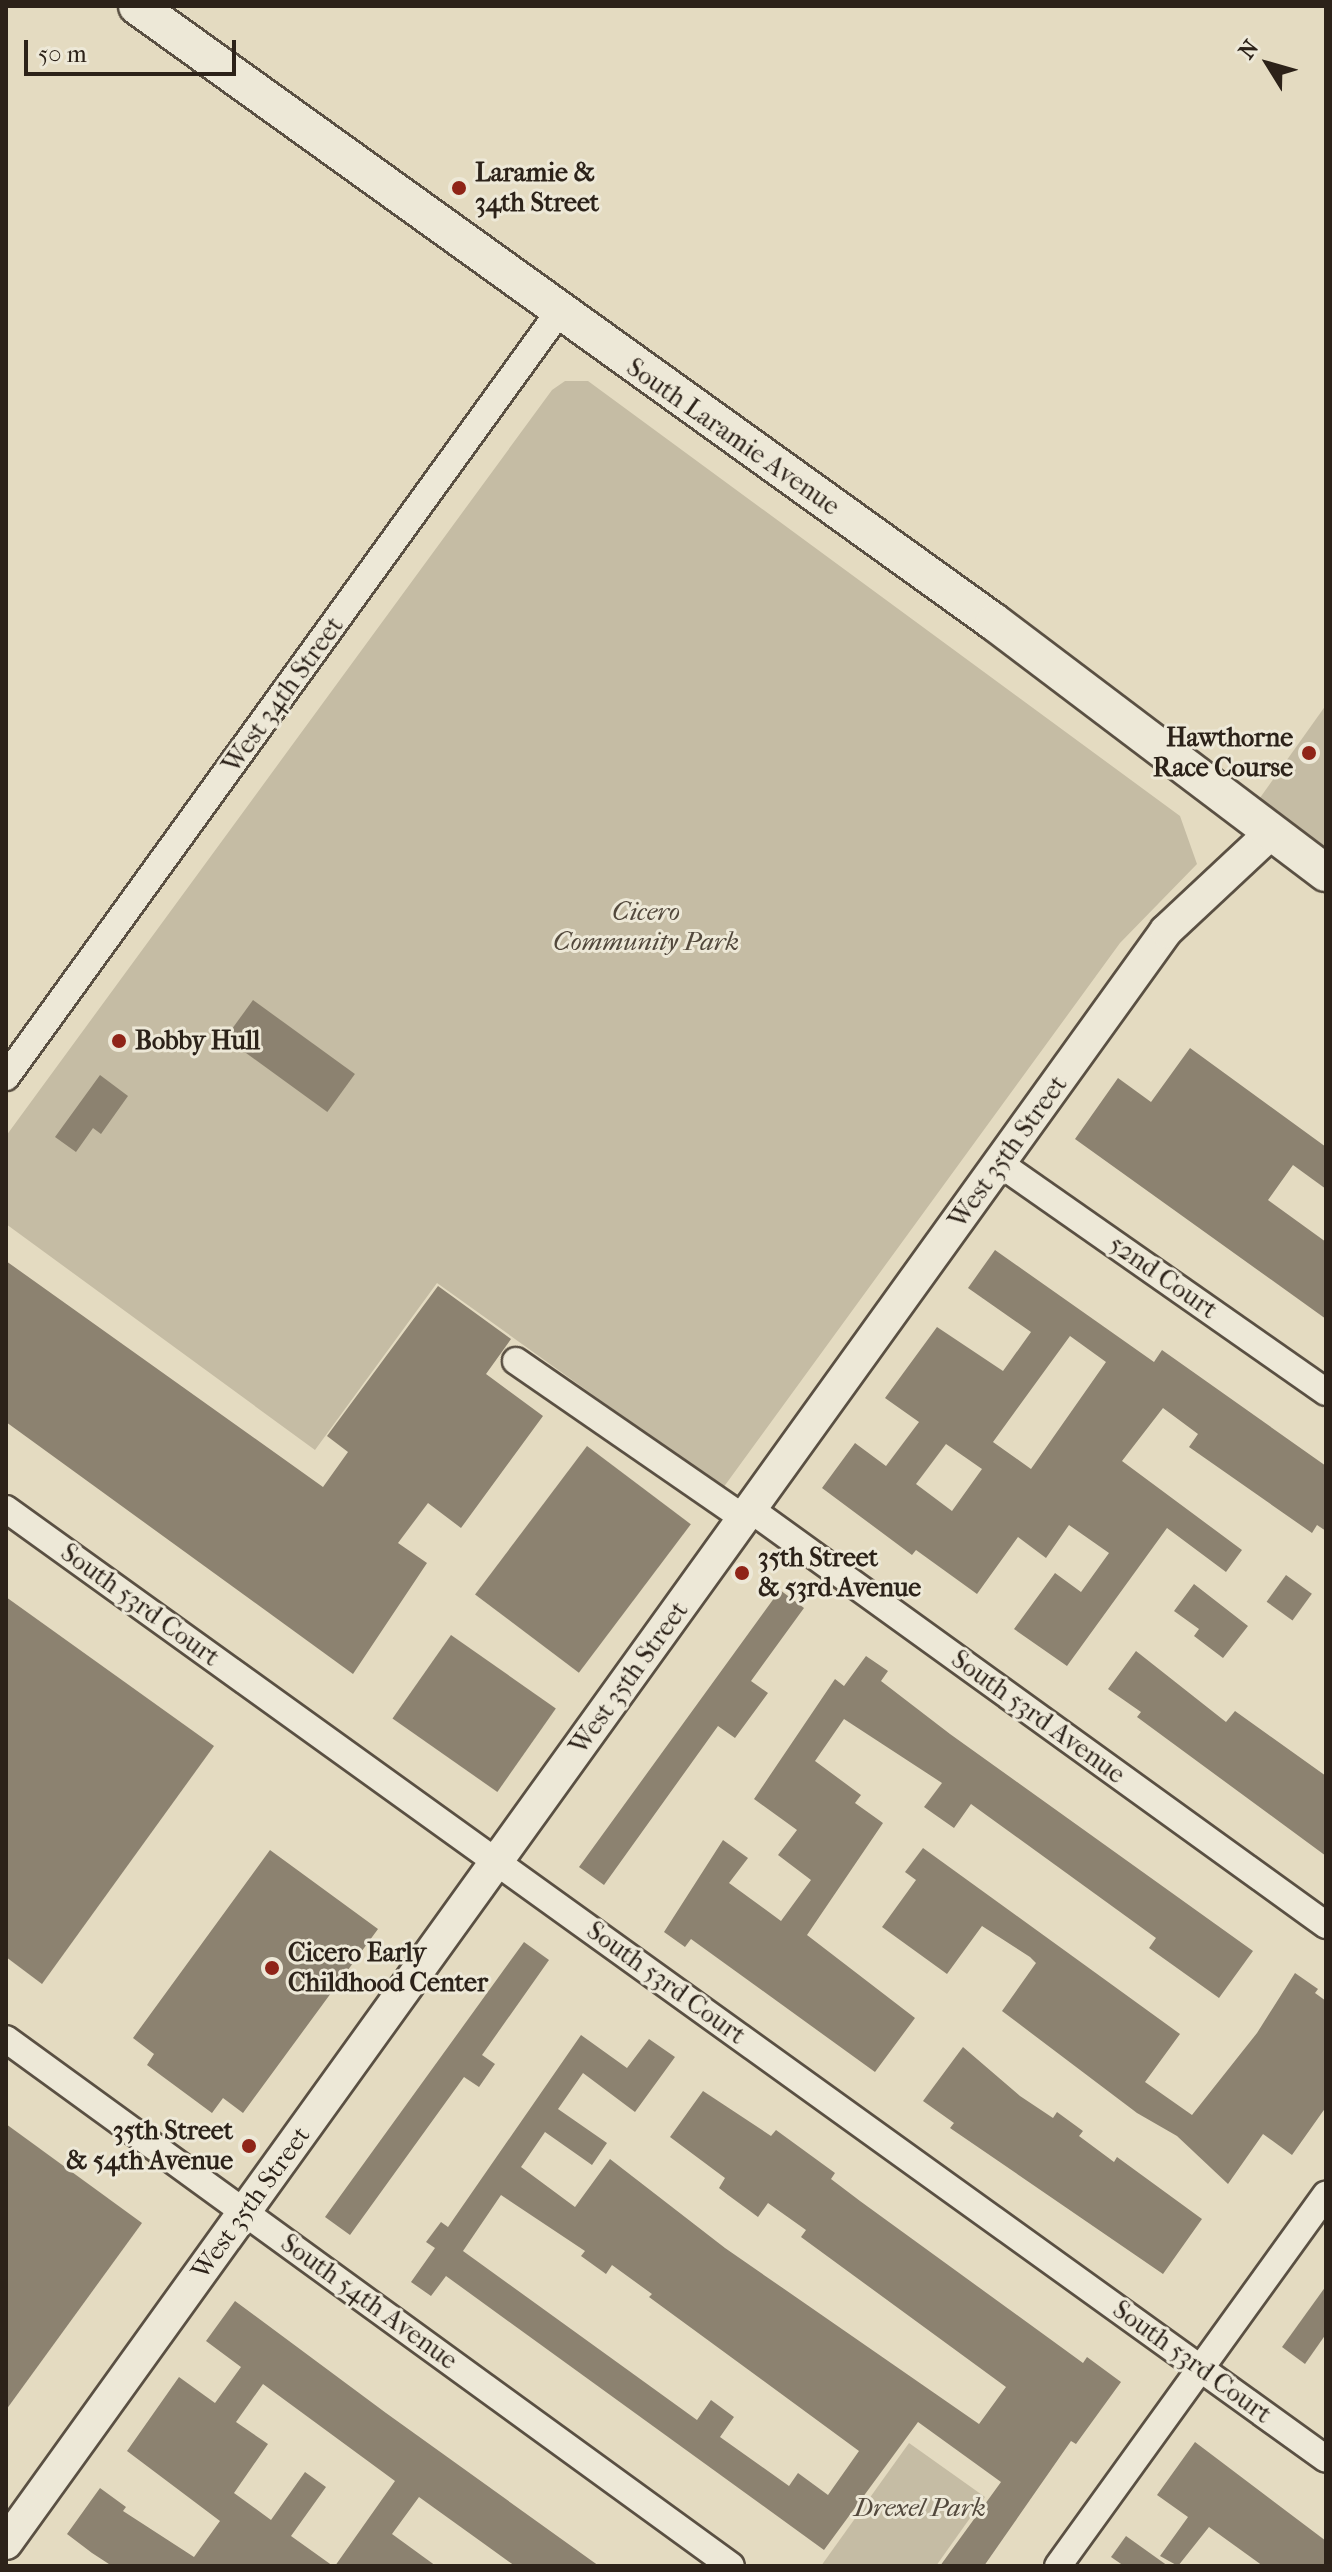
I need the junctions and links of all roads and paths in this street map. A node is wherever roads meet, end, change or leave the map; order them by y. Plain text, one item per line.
1 (137, 6) edge
2 (559, 312) junction
3 (1273, 831) junction
4 (1326, 873) edge
5 (6, 1077) edge
6 (999, 1163) junction
7 (516, 1361) dead end
8 (1326, 1392) edge
9 (6, 1509) edge
10 (747, 1514) junction
11 (497, 1861) junction
12 (1326, 1925) edge
13 (6, 2039) edge
14 (1326, 2195) edge
15 (245, 2211) junction
16 (1201, 2369) junction
17 (1326, 2459) edge
18 (6, 2543) edge
19 (731, 2566) edge
20 (1058, 2566) edge

1 - 2 main road, South Laramie Avenue
2 - 3 main road, South Laramie Avenue
2 - 5 street, West 34th Street
3 - 4 main road, South Laramie Avenue
3 - 6 street, West 35th Street
6 - 8 street, 52nd Court
6 - 10 street, West 35th Street
7 - 10 street, South 53rd Avenue
9 - 11 street, South 53rd Court
10 - 11 street, West 35th Street
10 - 12 street, South 53rd Avenue
11 - 15 street, West 35th Street
11 - 16 street, South 53rd Court
13 - 15 street, South 54th Avenue
14 - 16 street
15 - 18 street, West 35th Street
15 - 19 street, South 54th Avenue
16 - 17 street, South 53rd Court
16 - 20 street

